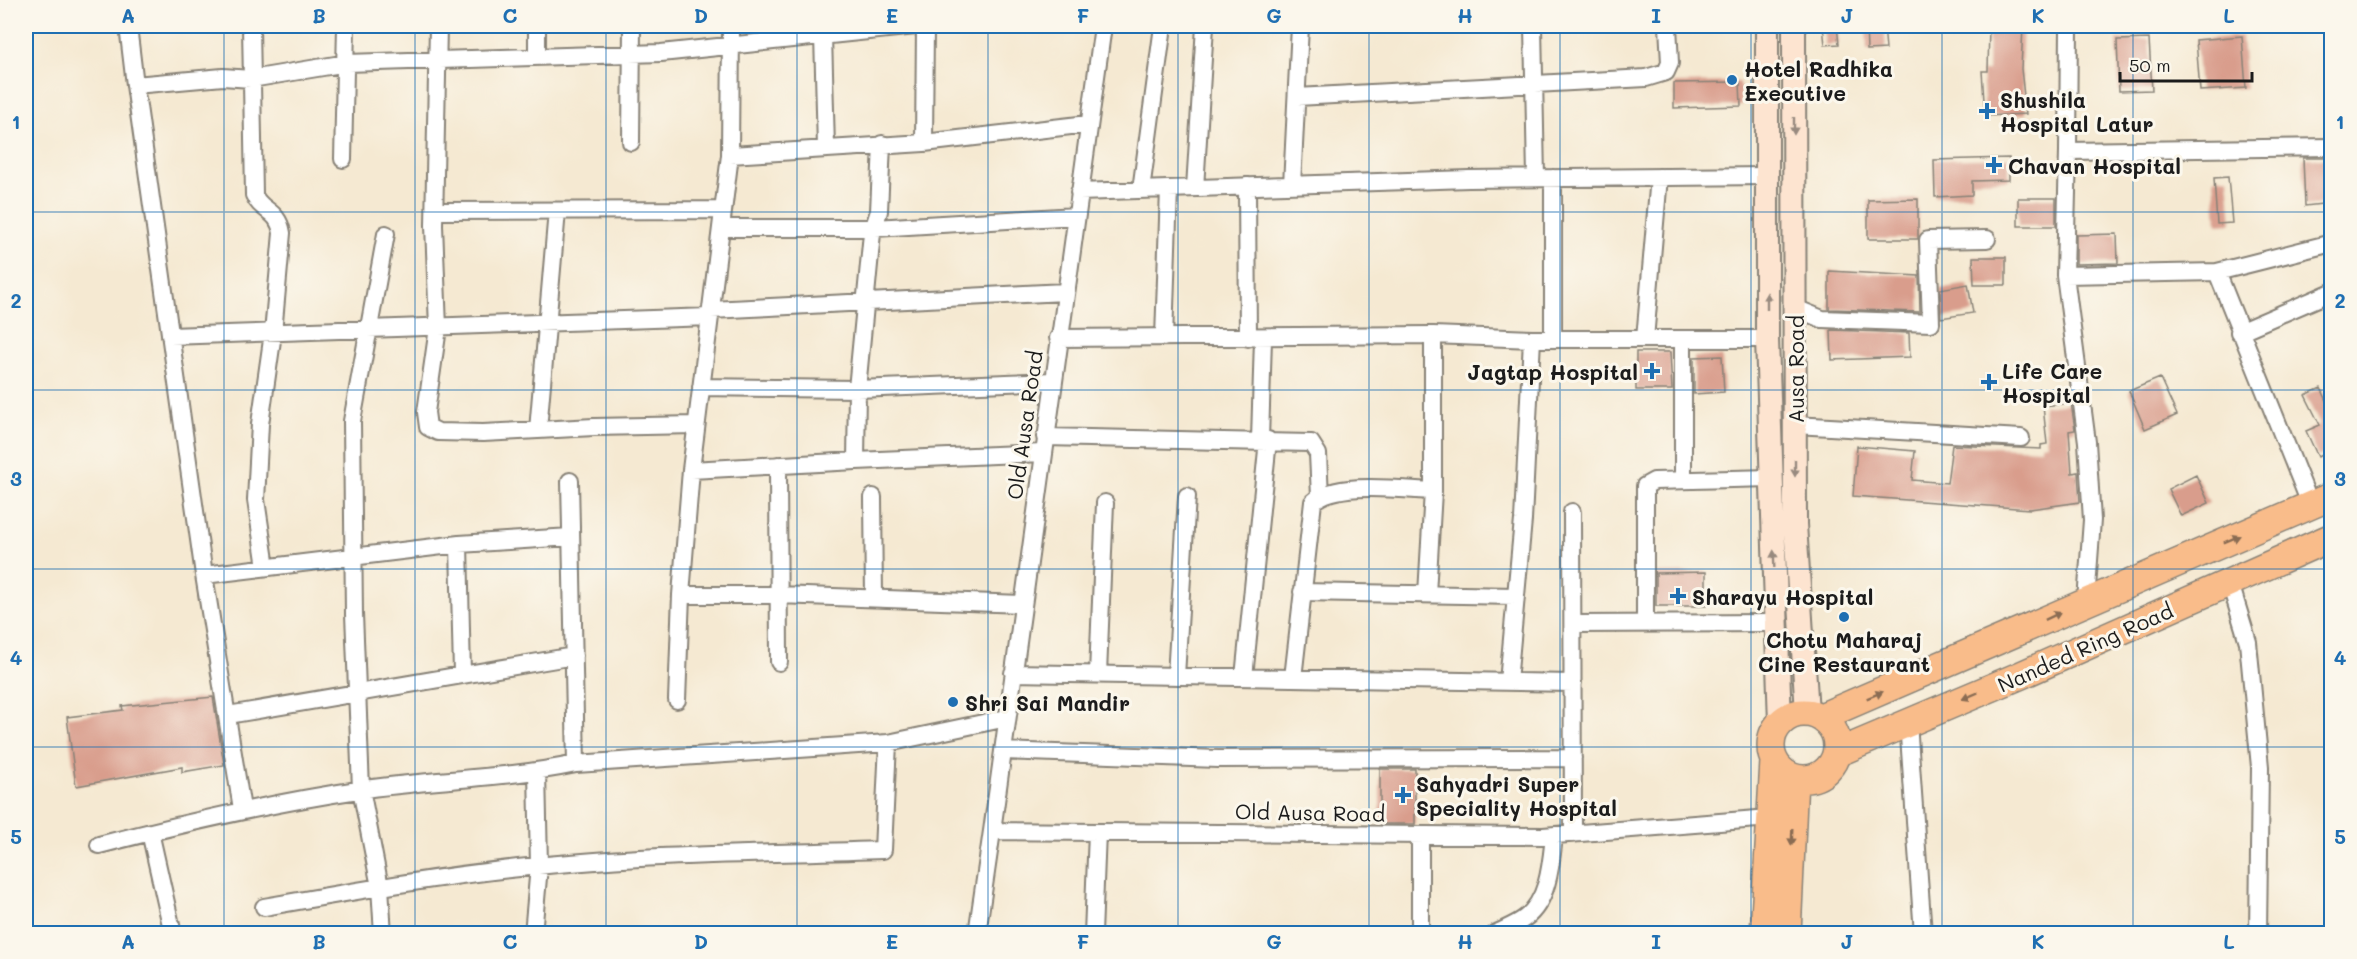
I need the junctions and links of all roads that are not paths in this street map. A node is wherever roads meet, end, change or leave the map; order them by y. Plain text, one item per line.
1 (128, 26) edge
2 (251, 26) edge
3 (346, 26) edge
4 (438, 26) edge
5 (537, 26) edge
6 (632, 26) edge
7 (731, 26) edge
8 (916, 26) edge
9 (925, 26) edge
10 (1104, 26) edge
11 (1163, 26) edge
12 (1204, 26) edge
13 (1300, 26) edge
14 (1533, 26) edge
15 (1668, 26) edge
16 (1767, 26) edge
17 (1794, 26) edge
18 (2069, 26) edge
19 (893, 27) edge
20 (829, 32) edge
21 (730, 45) junction
22 (632, 54) junction
23 (537, 57) junction
24 (438, 60) junction
25 (347, 63) junction
26 (251, 79) junction
27 (1536, 84) junction
28 (135, 85) junction
29 (1297, 97) junction
30 (1088, 124) junction
31 (630, 142) dead end
32 (924, 143) junction
33 (882, 144) junction
34 (2331, 147) edge
35 (826, 148) junction
36 (2067, 151) junction
37 (730, 155) junction
38 (343, 159) dead end
39 (1767, 176) junction
40 (1659, 177) junction
41 (1545, 178) junction
42 (1292, 185) junction
43 (1247, 186) junction
44 (1195, 188) junction
45 (1169, 189) junction
46 (1142, 190) junction
47 (1079, 192) junction
48 (723, 210) junction
49 (435, 211) junction
50 (557, 211) junction
51 (1076, 216) junction
52 (721, 228) junction
53 (875, 228) junction
54 (386, 234) dead end
55 (1987, 239) dead end
56 (2331, 243) edge
57 (2217, 272) junction
58 (2065, 275) junction
59 (1065, 292) junction
60 (2331, 292) edge
61 (865, 301) junction
62 (1795, 308) junction
63 (710, 313) junction
64 (548, 323) junction
65 (438, 328) junction
66 (368, 331) junction
67 (2239, 332) junction
68 (273, 333) junction
69 (1433, 335) junction
70 (170, 336) junction
71 (1058, 338) junction
72 (1164, 338) junction
73 (1256, 338) junction
74 (1532, 339) junction
75 (1553, 339) junction
76 (1645, 339) junction
77 (1683, 339) junction
78 (1767, 339) junction
79 (1053, 381) junction
80 (701, 387) junction
81 (857, 389) junction
82 (1795, 424) junction
83 (696, 425) junction
84 (538, 430) junction
85 (2021, 438) dead end
86 (1264, 440) junction
87 (1044, 445) junction
88 (856, 461) junction
89 (778, 465) junction
90 (691, 470) junction
91 (1771, 478) junction
92 (1683, 480) junction
93 (570, 481) dead end
94 (1433, 491) junction
95 (1187, 496) dead end
96 (1320, 496) junction
97 (873, 497) dead end
98 (2321, 501) edge
99 (1105, 503) dead end
100 (1572, 512) dead end
101 (571, 537) junction
102 (2331, 537) edge
103 (459, 544) junction
104 (353, 556) junction
105 (266, 567) junction
106 (204, 575) junction
107 (2230, 583) junction
108 (1302, 592) junction
109 (1427, 594) junction
110 (681, 595) junction
111 (779, 595) junction
112 (1516, 596) junction
113 (874, 598) junction
114 (2086, 601) junction
115 (1022, 604) junction
116 (1776, 623) junction
117 (1573, 624) junction
118 (1645, 624) junction
119 (574, 656) junction
120 (779, 662) dead end
121 (1013, 673) junction
122 (462, 674) junction
123 (1098, 674) junction
124 (1176, 676) junction
125 (1244, 677) junction
126 (1293, 678) junction
127 (1508, 682) junction
128 (1573, 683) junction
129 (357, 692) junction
130 (677, 700) dead end
131 (228, 715) junction
132 (1814, 715) junction
133 (1007, 718) junction
134 (1908, 722) junction
135 (1780, 723) junction
136 (888, 743) junction
137 (1003, 751) junction
138 (1837, 753) junction
139 (1573, 758) junction
140 (1774, 761) junction
141 (576, 764) junction
142 (537, 771) junction
143 (1794, 778) junction
144 (361, 789) junction
145 (242, 809) junction
146 (1770, 818) junction
147 (992, 831) junction
148 (150, 832) junction
149 (1097, 832) junction
150 (1573, 834) junction
151 (1420, 835) junction
152 (1554, 836) junction
153 (99, 845) dead end
154 (539, 866) junction
155 (380, 887) junction
156 (264, 907) dead end
157 (173, 933) edge
158 (383, 933) edge
159 (533, 933) edge
160 (977, 933) edge
161 (1094, 933) edge
162 (1420, 933) edge
163 (1495, 933) edge
164 (1764, 933) edge
165 (1787, 933) edge
166 (1923, 933) edge
167 (2258, 933) edge

1 - 28 street
2 - 26 street
3 - 25 street
4 - 24 street
5 - 23 street
6 - 22 street
7 - 21 street
8 - 19 street
9 - 32 street
10 - 30 street, Old Ausa Road
11 - 46 street
12 - 44 street
13 - 29 street
14 - 27 street
15 - 27 street
16 - 39 main road
17 -> 62 main road, Ausa Road
18 - 36 street
19 - 20 street
20 - 21 street
20 - 35 street
21 - 22 street
21 - 37 street
22 - 23 street
22 - 31 street
23 - 24 street
24 - 25 street
24 - 49 street
25 - 26 street
25 - 38 street
26 - 28 street
26 - 68 street
27 - 29 street
27 - 41 street
28 - 70 street
29 - 42 street
30 - 32 street
30 - 47 street, Old Ausa Road
32 - 33 street
33 - 35 street
33 - 53 street
34 - 36 street
35 - 37 street
36 - 58 street
37 - 48 street
39 - 40 street
78 -> 39 main road
40 - 41 street
40 - 76 street
41 - 42 street
41 - 75 street
42 - 43 street
43 - 44 street
43 - 73 street
44 - 45 street
45 - 46 street
45 - 72 street
46 - 47 street
47 - 51 street, Old Ausa Road
48 - 50 street
48 - 52 street
49 - 50 street
49 - 65 street
50 - 64 street
51 - 53 street
51 - 59 street, Old Ausa Road
52 - 53 street
52 - 63 street
53 - 61 street
54 - 66 street
55 - 62 street
56 - 57 street
57 - 58 street
57 - 67 street
58 - 114 street
59 - 61 street
59 - 71 street, Old Ausa Road
60 - 67 street
61 - 63 street
61 - 81 street
62 - 82 main road, Ausa Road
63 - 64 street
63 - 80 street
64 - 65 street
64 - 84 street
65 - 66 street
65 - 84 street
66 - 68 street
66 - 104 street
67 - 98 street
68 - 70 street
68 - 105 street
69 - 73 street
69 - 74 street
69 - 94 street
70 - 106 street
71 - 72 street
71 - 79 street, Old Ausa Road
72 - 73 street
73 - 86 street
74 - 75 street
74 - 112 street
75 - 76 street
76 - 77 street
77 - 78 street
77 - 92 street
78 - 91 main road
79 - 81 street
79 - 87 street, Old Ausa Road
80 - 81 street
80 - 83 street
81 - 88 street
82 - 85 street
82 -> 132 main road, Ausa Road
83 - 84 street
83 - 90 street
86 - 87 street
86 - 96 street
86 - 125 street
87 - 88 street
87 - 115 street, Old Ausa Road
88 - 89 street
89 - 90 street
89 - 111 street
90 - 110 street
91 - 92 street
116 -> 91 main road
92 - 118 street
93 - 101 street
94 - 96 street
94 - 109 street
95 - 124 street
96 - 108 street
97 - 113 street
114 -> 98 highway
99 - 123 street
100 - 117 street
101 - 103 street
101 - 119 street
102 - 107 highway, Nanded Ring Road
103 - 104 street
103 - 122 street
104 - 105 street
104 - 129 street
105 - 106 street
106 - 131 street
107 -> 134 highway, Nanded Ring Road
107 - 167 street
108 - 109 street
108 - 126 street
109 - 112 street
110 - 111 street
110 - 130 street
111 - 113 street
111 - 120 street
112 - 127 street
113 - 115 street
132 -> 114 highway
115 - 121 street, Old Ausa Road
116 - 118 street
116 - 135 main road
117 - 118 street
117 - 128 street
119 - 122 street
119 - 141 street
121 - 123 street
121 - 133 street, Old Ausa Road
122 - 129 street
123 - 124 street
124 - 125 street
125 - 126 street
126 - 127 street
127 - 128 street
128 - 139 street
129 - 131 street
129 - 144 street
131 - 145 street
132 - 135 highway
132 - 138 highway, Ausa Road
133 - 136 street
133 - 137 street, Old Ausa Road
134 - 138 highway, Nanded Ring Road
134 - 166 street
135 - 140 highway
136 - 141 street
136 - 154 street
137 - 139 street
137 - 147 street, Old Ausa Road
138 - 143 highway
139 - 150 street
140 - 143 highway
140 - 146 highway
141 - 142 street
142 - 144 street
142 - 154 street
143 -> 165 highway
144 - 145 street
144 - 155 street
145 - 148 street
146 - 150 street, Old Ausa Road
146 - 164 highway
147 - 149 street, Old Ausa Road
147 - 160 street, Old Ausa Road
148 - 153 street
148 - 157 street
149 - 151 street, Old Ausa Road
149 - 161 street
150 - 152 street, Old Ausa Road
151 - 152 street, Old Ausa Road
151 - 162 street
152 - 163 street
154 - 155 street
154 - 159 street
155 - 156 street
155 - 158 street

